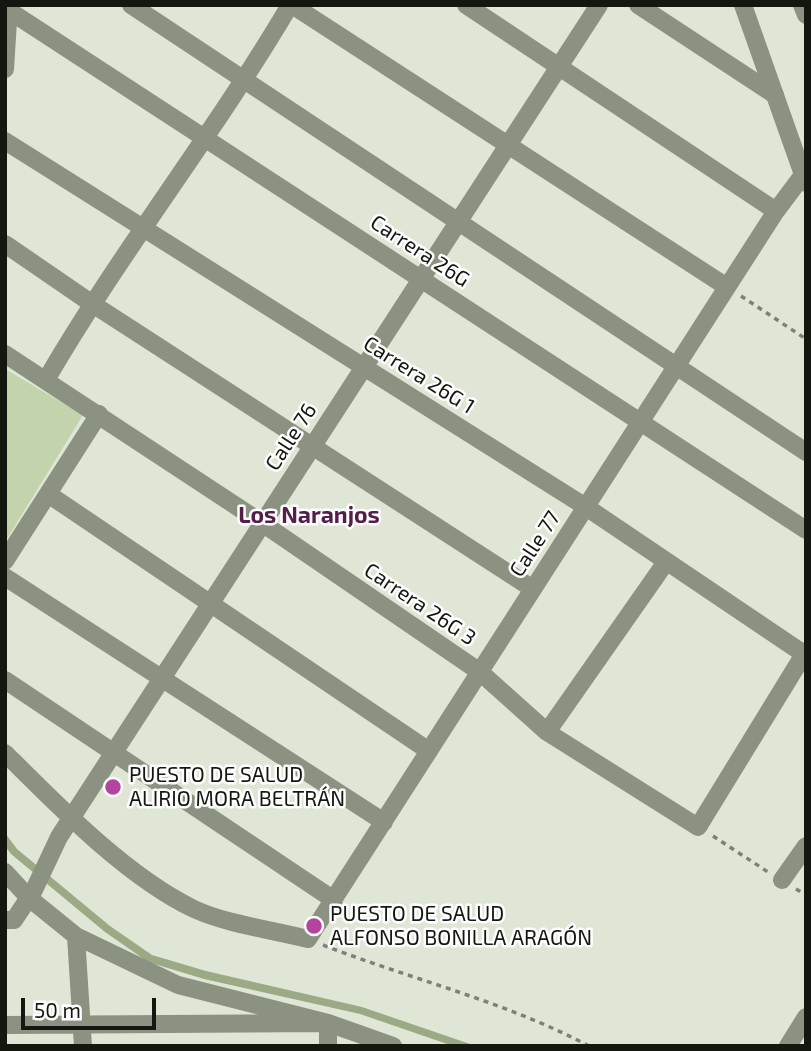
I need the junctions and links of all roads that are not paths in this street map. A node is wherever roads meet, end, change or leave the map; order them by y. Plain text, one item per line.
1 (131, 5) edge
2 (291, 5) edge
3 (466, 5) edge
4 (599, 5) edge
5 (638, 5) edge
6 (743, 5) edge
7 (802, 5) edge
8 (9, 8) edge
9 (806, 15) edge
10 (558, 68) junction
11 (5, 69) edge
12 (245, 81) junction
13 (775, 95) junction
14 (787, 130) junction
15 (203, 137) junction
16 (806, 138) edge
17 (5, 141) edge
18 (507, 146) junction
19 (805, 176) edge
20 (776, 211) junction
21 (458, 222) junction
22 (143, 227) junction
23 (5, 244) edge
24 (421, 279) junction
25 (727, 287) junction
26 (91, 303) junction
27 (5, 354) edge
28 (676, 366) junction
29 (363, 368) junction
30 (46, 380) junction
31 (99, 414) junction
32 (641, 422) junction
33 (312, 447) junction
34 (806, 452) edge
35 (48, 494) junction
36 (586, 507) junction
37 (262, 523) junction
38 (806, 530) edge
39 (5, 561) edge
40 (666, 562) junction
41 (5, 577) edge
42 (533, 589) junction
43 (211, 603) junction
44 (805, 652) edge
45 (480, 672) junction
46 (161, 679) junction
47 (5, 680) edge
48 (547, 732) junction
49 (429, 751) junction
50 (5, 753) edge
51 (113, 753) junction
52 (72, 816) junction
53 (384, 822) junction
54 (806, 846) edge
55 (5, 872) edge
56 (782, 880) road end
57 (31, 894) junction
58 (334, 900) junction
59 (5, 920) edge
60 (76, 936) junction
61 (806, 1017) edge
62 (328, 1023) junction
63 (82, 1024) junction
64 (5, 1025) edge
65 (83, 1046) edge
66 (328, 1046) edge
67 (393, 1046) edge
68 (788, 1046) edge

1 - 12 street
2 - 12 street
2 - 18 street
3 - 10 street
4 - 10 street, Calle 76
5 - 13 street
6 - 13 street
7 - 9 street
8 - 11 street
8 - 15 street, Carrera 26G
10 - 18 street, Calle 76
10 - 20 street
12 - 15 street
12 - 21 street
13 - 14 street
14 - 16 street
14 - 19 street
15 - 22 street
15 - 24 street, Carrera 26G
17 - 22 street, Carrera 26G 1
18 - 21 street, Calle 76
18 - 25 street
19 - 20 street, Calle 77
20 - 25 street, Calle 77
21 - 24 street, Calle 76
21 - 28 street
22 - 26 street
22 - 29 street, Carrera 26G 1
23 - 26 street
24 - 29 street, Calle 76
24 - 32 street, Carrera 26G
25 - 28 street, Calle 77
26 - 30 street
26 - 33 street
27 - 30 street, Carrera 26G 3
28 - 32 street, Calle 77
28 - 34 street
29 - 33 street, Calle 76
29 - 36 street, Carrera 26G 1
30 - 31 street, Carrera 26G 3
31 - 35 street
31 - 37 street, Carrera 26G 3
32 - 36 street, Calle 77
32 - 38 street, Carrera 26G
33 - 37 street, Calle 76
33 - 42 street
35 - 39 street
35 - 43 street
36 - 40 street, Carrera 26G 1
36 - 42 street, Calle 77
37 - 43 street, Calle 76
37 - 45 street, Carrera 26G 3
40 - 44 street, Carrera 26G 1
40 - 48 street
41 - 46 street
42 - 45 street, Calle 77
43 - 46 street, Calle 76
43 - 49 street
44 - 48 street, Carrera 26G 3
45 - 48 street, Carrera 26G 3
45 - 49 street, Calle 77
46 - 51 street, Calle 76
46 - 53 street
47 - 51 street
49 - 53 street, Calle 77
50 - 52 street
51 - 52 street, Calle 76
51 - 58 street
52 - 57 street, Calle 76
52 - 58 street, Calle 77
53 - 58 street, Calle 77
54 - 56 street
55 - 57 street
57 - 59 street
57 - 60 street
60 - 62 street
60 - 63 street
61 - 68 street
62 - 63 street
62 - 66 street
62 - 67 street
63 - 64 street
63 - 65 street

